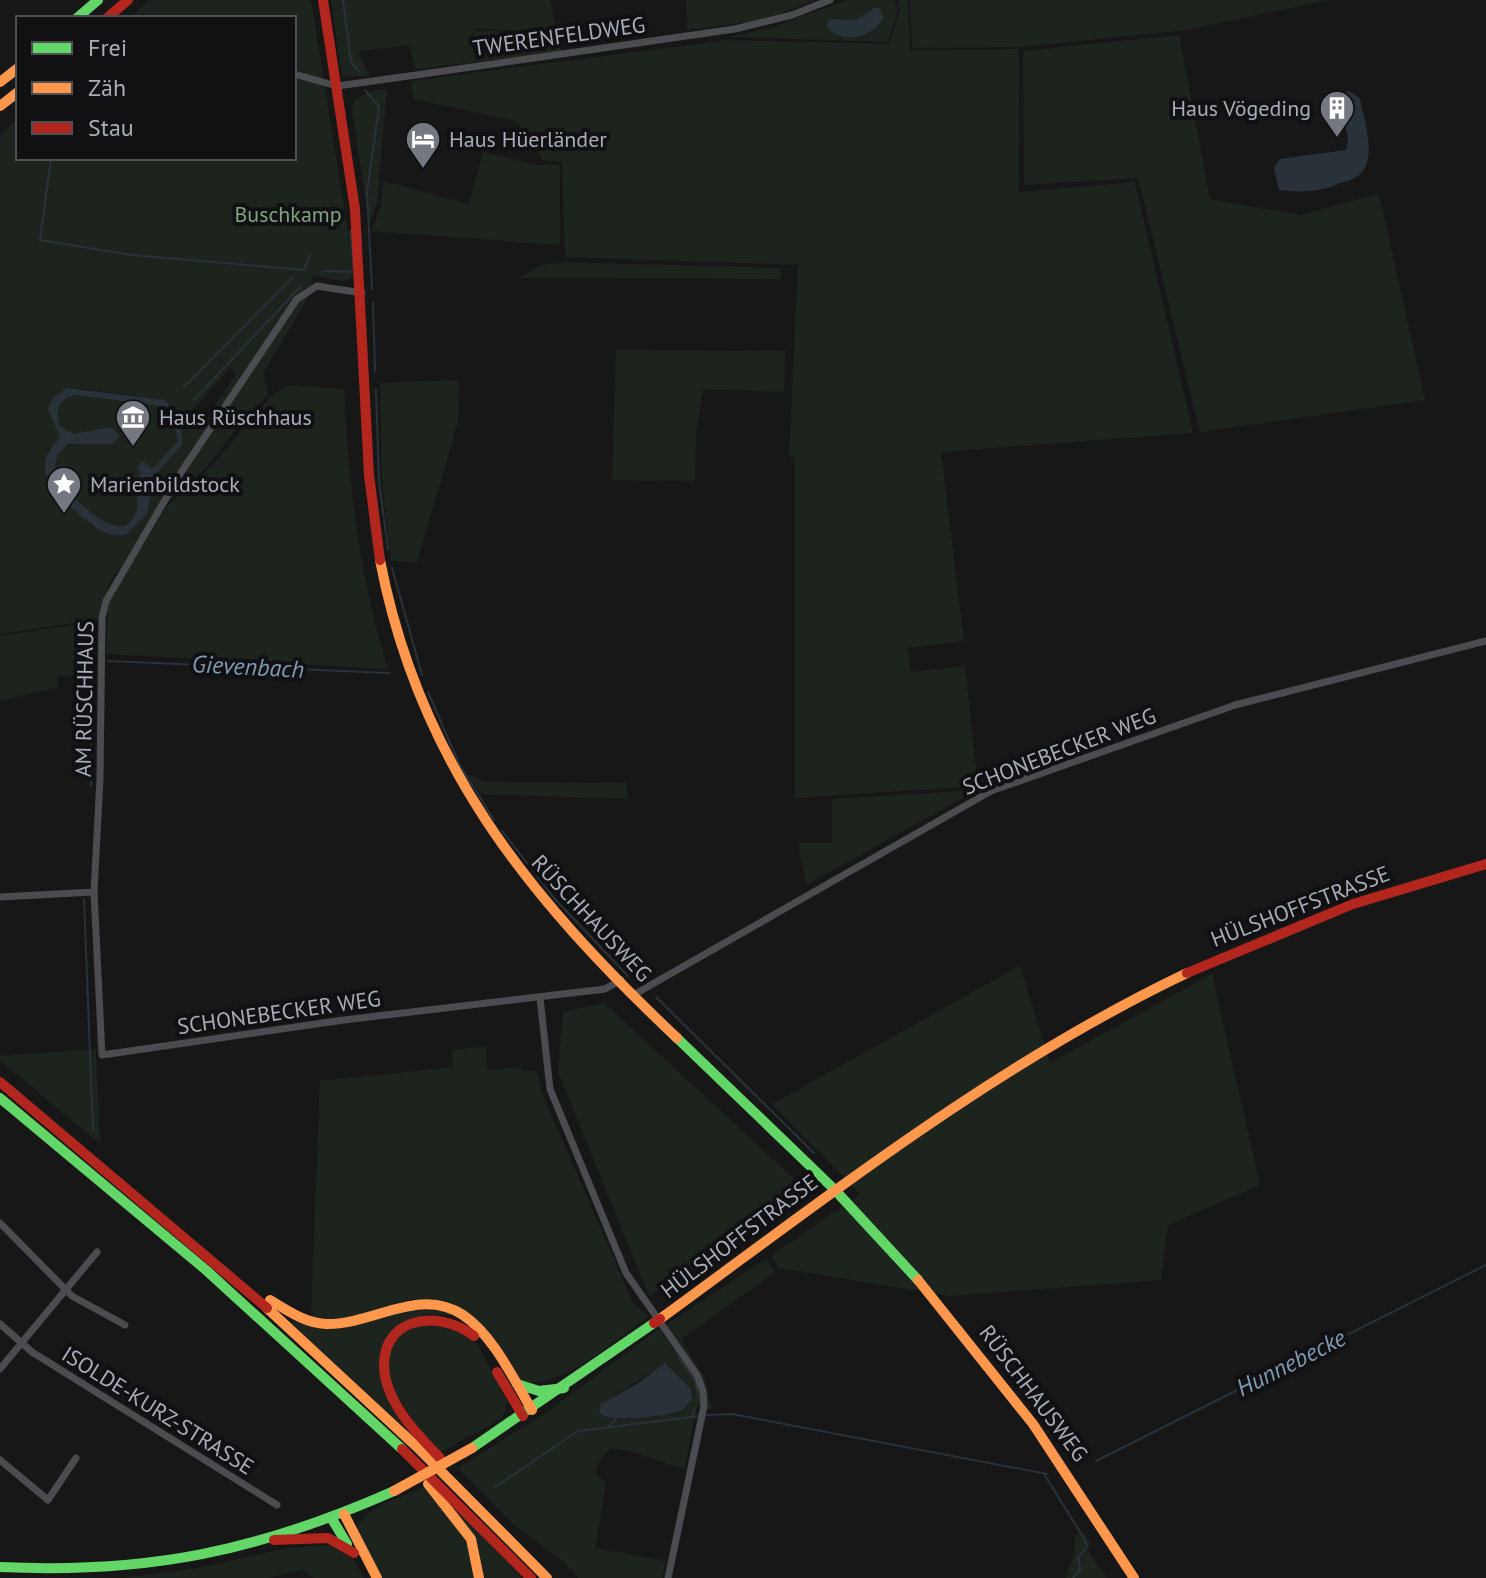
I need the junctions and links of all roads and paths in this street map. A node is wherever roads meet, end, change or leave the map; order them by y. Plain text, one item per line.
1 (98, 0) edge
2 (128, 0) edge
3 (323, 0) edge
4 (830, 0) edge
5 (79, 16) edge
6 (109, 16) edge
7 (16, 70) edge
8 (296, 75) edge
9 (0, 82) edge
10 (337, 86) junction
11 (16, 94) edge
12 (0, 106) edge
13 (362, 293) junction
14 (1486, 641) edge
15 (1486, 864) edge
16 (94, 892) junction
17 (0, 897) edge
18 (621, 980) junction
19 (635, 994) junction
20 (540, 998) junction
21 (0, 1082) edge
22 (0, 1098) edge
23 (835, 1189) junction
24 (167, 1221) junction
25 (0, 1223) edge
26 (97, 1252) dead end
27 (66, 1290) junction
28 (0, 1324) edge
29 (125, 1325) dead end
30 (22, 1344) junction
31 (0, 1369) edge
32 (514, 1383) junction
33 (564, 1388) junction
34 (362, 1410) junction
35 (527, 1413) junction
36 (76, 1458) dead end
37 (0, 1460) edge
38 (277, 1505) dead end
39 (344, 1514) junction
40 (332, 1519) junction
41 (499, 1527) junction
42 (274, 1540) junction
43 (354, 1553) junction
44 (0, 1567) edge
45 (369, 1578) edge
46 (377, 1578) edge
47 (479, 1578) edge
48 (531, 1578) edge
49 (547, 1578) edge
50 (668, 1578) edge
51 (1134, 1578) edge

1 - 5 main road
2 - 6 main road
3 - 10 main road, RÜSCHHAUSWEG
4 - 10 street, TWERENFELDWEG
7 - 9 main road
8 - 10 street
10 - 13 main road, RÜSCHHAUSWEG
11 - 12 main road
13 - 16 street, AM RÜSCHHAUS
13 - 18 main road, RÜSCHHAUSWEG
14 - 19 street, SCHONEBECKER WEG
15 - 23 main road, HÜLSHOFFSTRASSE
16 - 17 street
16 - 20 street, SCHONEBECKER WEG
18 - 19 main road, RÜSCHHAUSWEG
18 - 20 street, SCHONEBECKER WEG
19 - 23 main road, RÜSCHHAUSWEG
20 - 50 street
21 - 24 main road
22 - 34 main road
23 - 33 main road, HÜLSHOFFSTRASSE
23 - 51 main road, RÜSCHHAUSWEG
24 - 32 main road
24 - 41 main road
25 - 27 street
26 - 27 street
27 - 29 street
27 - 30 street
28 - 30 street, ISOLDE-KURZ-STRASSE
30 - 31 street
30 - 38 street, ISOLDE-KURZ-STRASSE
32 - 33 main road
32 - 35 main road
33 - 35 main road, HÜLSHOFFSTRASSE
34 - 47 main road
34 - 48 main road
35 - 39 main road, HÜLSHOFFSTRASSE, bridge
35 - 41 main road
36 - 37 street
39 - 40 main road, HÜLSHOFFSTRASSE
39 - 46 main road
40 - 42 main road, HÜLSHOFFSTRASSE
40 - 43 main road
41 - 49 main road
42 - 43 main road
42 - 44 main road, HÜLSHOFFSTRASSE
43 - 45 main road

